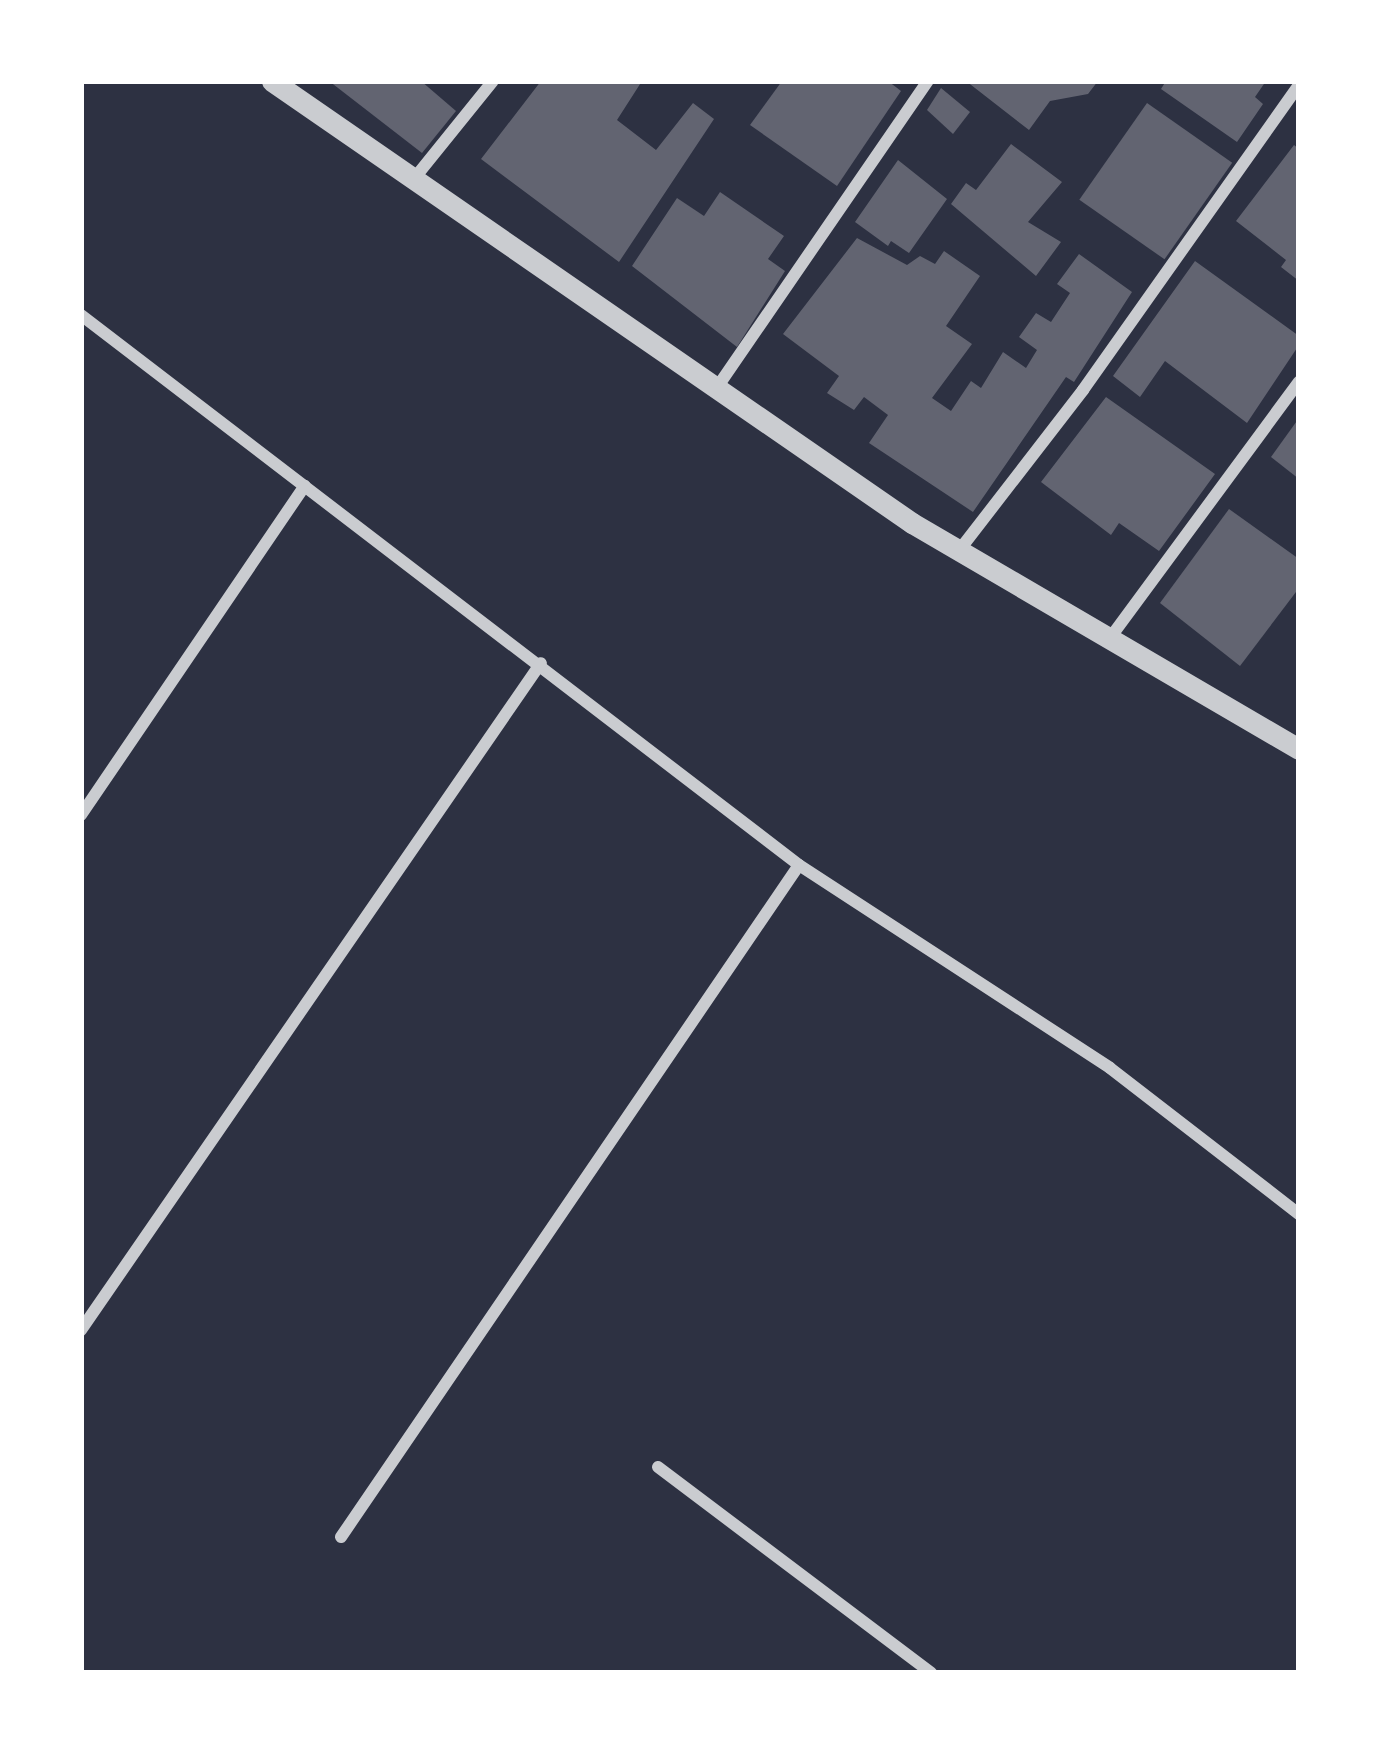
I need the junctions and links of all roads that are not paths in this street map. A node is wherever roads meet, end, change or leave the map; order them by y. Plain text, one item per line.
1 (272, 81) edge
2 (493, 81) edge
3 (928, 81) edge
4 (1299, 85) edge
5 (413, 181) junction
6 (81, 316) edge
7 (1299, 382) edge
8 (715, 390) junction
9 (305, 486) junction
10 (961, 548) junction
11 (1110, 638) junction
12 (541, 664) junction
13 (1299, 749) edge
14 (81, 815) edge
15 (799, 865) junction
16 (1299, 1214) edge
17 (81, 1330) edge
18 (658, 1467) dead end
19 (341, 1537) dead end
20 (931, 1673) edge

1 - 5 street
2 - 5 street
3 - 8 street
4 - 10 street
5 - 8 street
6 - 9 street
7 - 11 street
8 - 10 street
9 - 12 street
9 - 14 street
10 - 11 street
11 - 13 street
12 - 15 street
12 - 17 street
15 - 16 street
15 - 19 street
18 - 20 street

